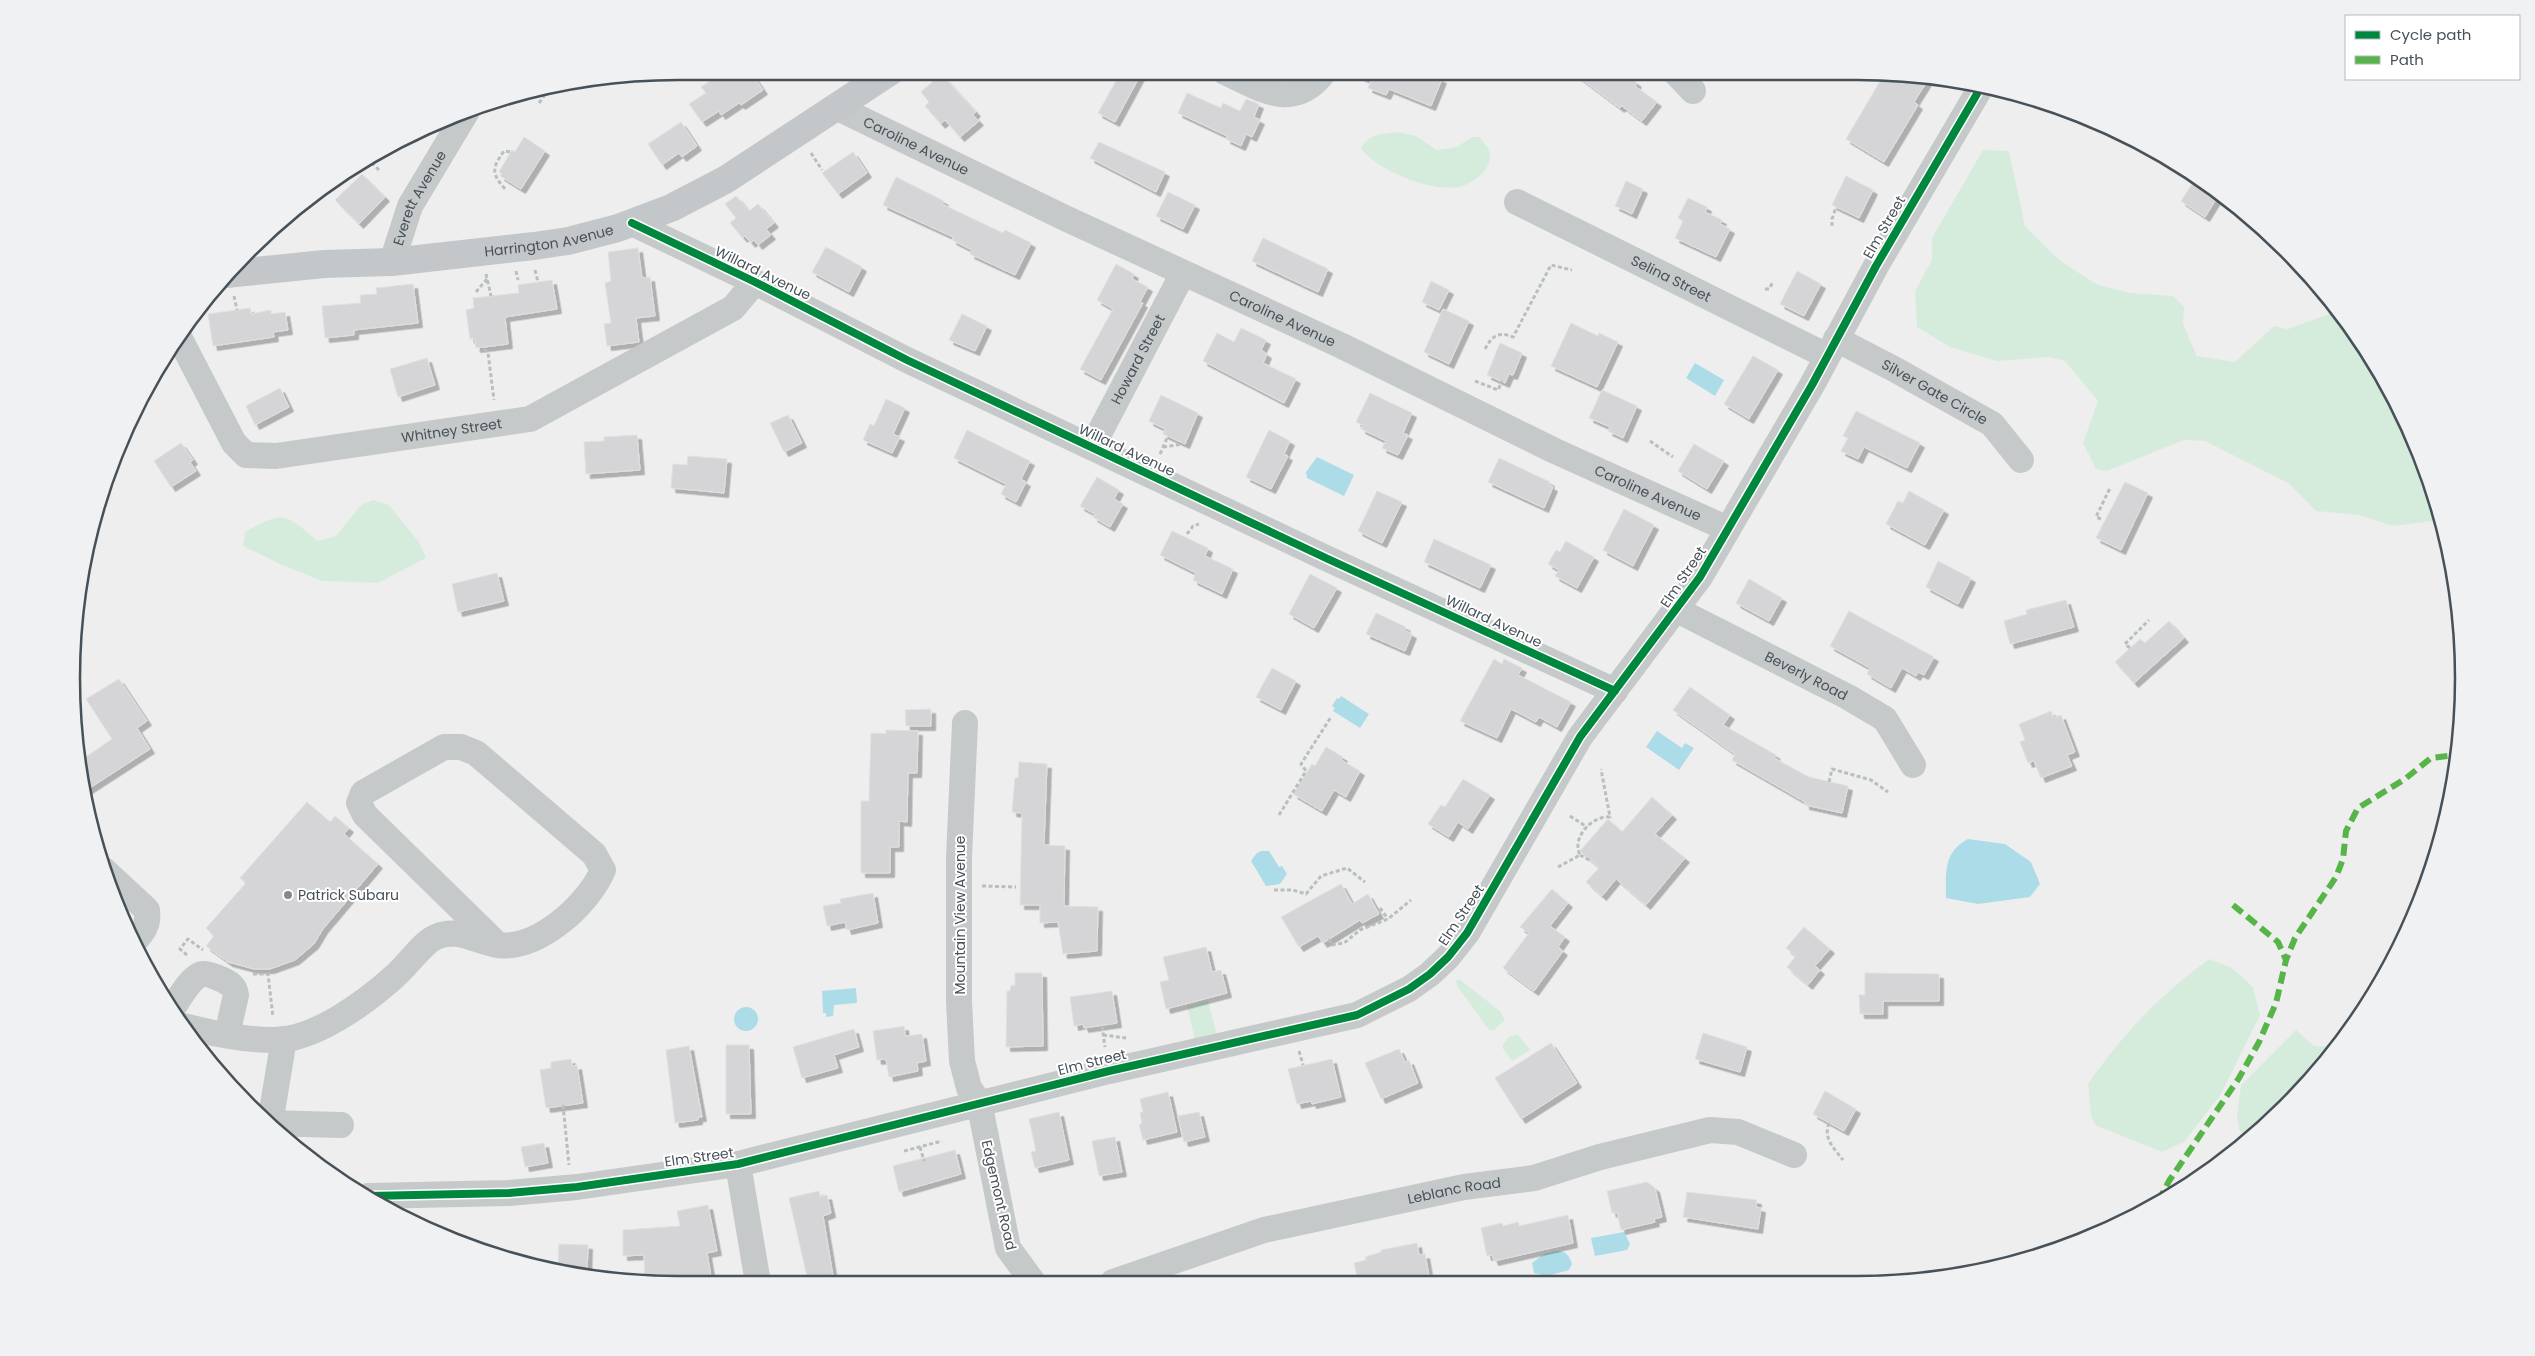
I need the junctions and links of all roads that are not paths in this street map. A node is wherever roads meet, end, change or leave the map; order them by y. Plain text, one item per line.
1 (878, 80) edge
2 (1242, 80) edge
3 (1316, 80) edge
4 (1683, 80) edge
5 (1693, 91) dead end
6 (1978, 92) edge
7 (836, 107) junction
8 (460, 122) edge
9 (1517, 202) dead end
10 (632, 223) junction
11 (392, 262) junction
12 (238, 273) edge
13 (1183, 273) junction
14 (755, 282) junction
15 (183, 344) edge
16 (1831, 347) junction
17 (1092, 447) junction
18 (2021, 460) dead end
19 (1728, 529) junction
20 (1677, 610) junction
21 (1615, 690) junction
22 (965, 723) dead end
23 (1913, 765) dead end
24 (116, 881) edge
25 (139, 936) edge
26 (497, 944) junction
27 (177, 1003) edge
28 (194, 1028) edge
29 (227, 1035) junction
30 (284, 1039) junction
31 (979, 1102) junction
32 (270, 1115) edge
33 (279, 1123) edge
34 (342, 1125) dead end
35 (1794, 1155) dead end
36 (738, 1164) junction
37 (379, 1196) edge
38 (757, 1276) edge
39 (1029, 1276) edge
40 (1130, 1276) edge

1 - 7 main road, Harrington Avenue
2 - 3 street
4 - 5 street
6 - 16 street, Elm Street
7 - 10 main road, Harrington Avenue
7 - 13 street, Caroline Avenue
8 - 11 street, Everett Avenue
9 - 16 street, Selina Street
10 - 11 main road, Harrington Avenue
10 - 14 street, Willard Avenue
11 - 12 main road, Harrington Avenue
13 - 17 street, Howard Street
13 - 19 street, Caroline Avenue
14 - 15 street, Whitney Street
14 - 17 street, Willard Avenue
16 - 18 street, Silver Gate Circle
16 - 19 street, Elm Street
17 - 21 street, Willard Avenue
19 - 20 street, Elm Street
20 - 21 street, Elm Street
20 - 23 street, Beverly Road
21 - 31 street, Elm Street
22 - 31 street, Mountain View Avenue
24 - 25 street
26 - 26 street
26 - 30 street
27 - 29 street
28 - 29 street
29 - 30 street
30 - 32 street
31 - 36 street, Elm Street
31 - 39 street, Edgemont Road
33 - 34 street
35 - 40 street, Leblanc Road
36 - 37 street, Elm Street
36 - 38 street

